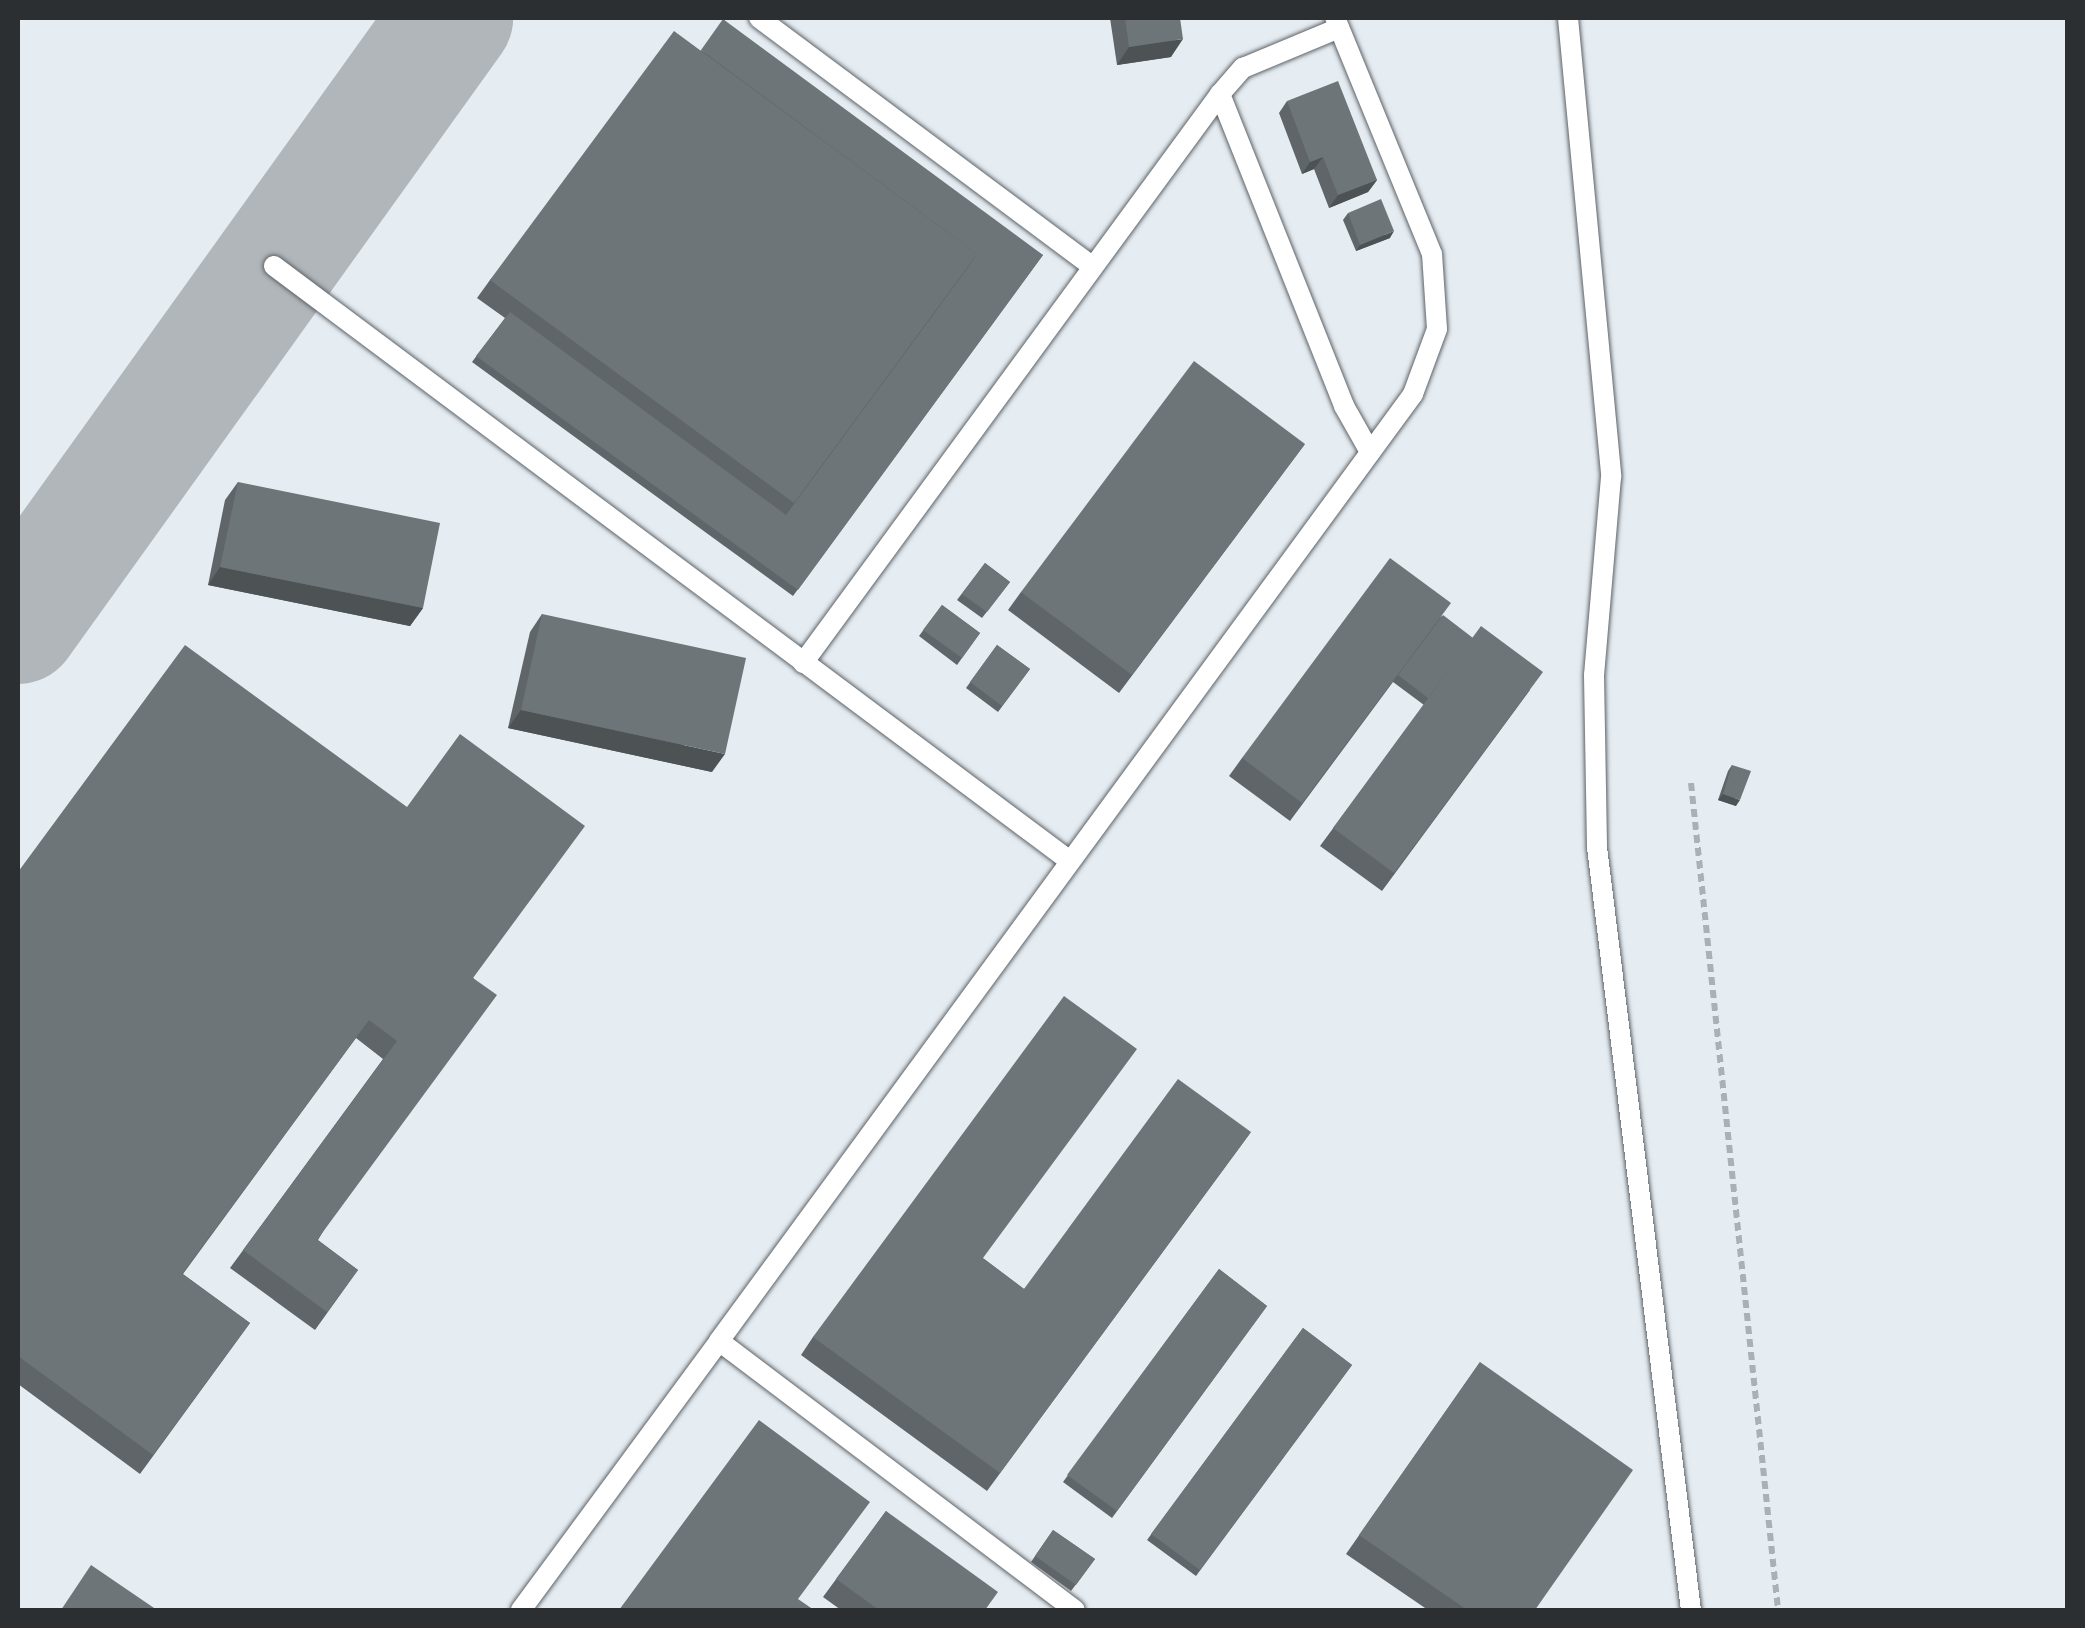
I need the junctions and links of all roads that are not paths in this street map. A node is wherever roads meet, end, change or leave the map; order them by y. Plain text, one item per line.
1 (759, 18) edge
2 (1568, 18) edge
3 (1337, 23) edge
4 (1220, 94) junction
5 (1090, 265) junction
6 (274, 266) dead end
7 (1370, 452) junction
8 (803, 662) junction
9 (1070, 861) junction
10 (718, 1341) junction
11 (521, 1610) edge
12 (1075, 1610) edge
13 (1692, 1610) edge

1 - 5 lane
2 - 13 lane
3 - 4 lane
3 - 7 lane
4 - 5 lane
4 - 7 lane
5 - 8 lane
6 - 8 lane
7 - 9 lane
8 - 9 lane
9 - 10 lane
10 - 11 lane
10 - 12 lane

